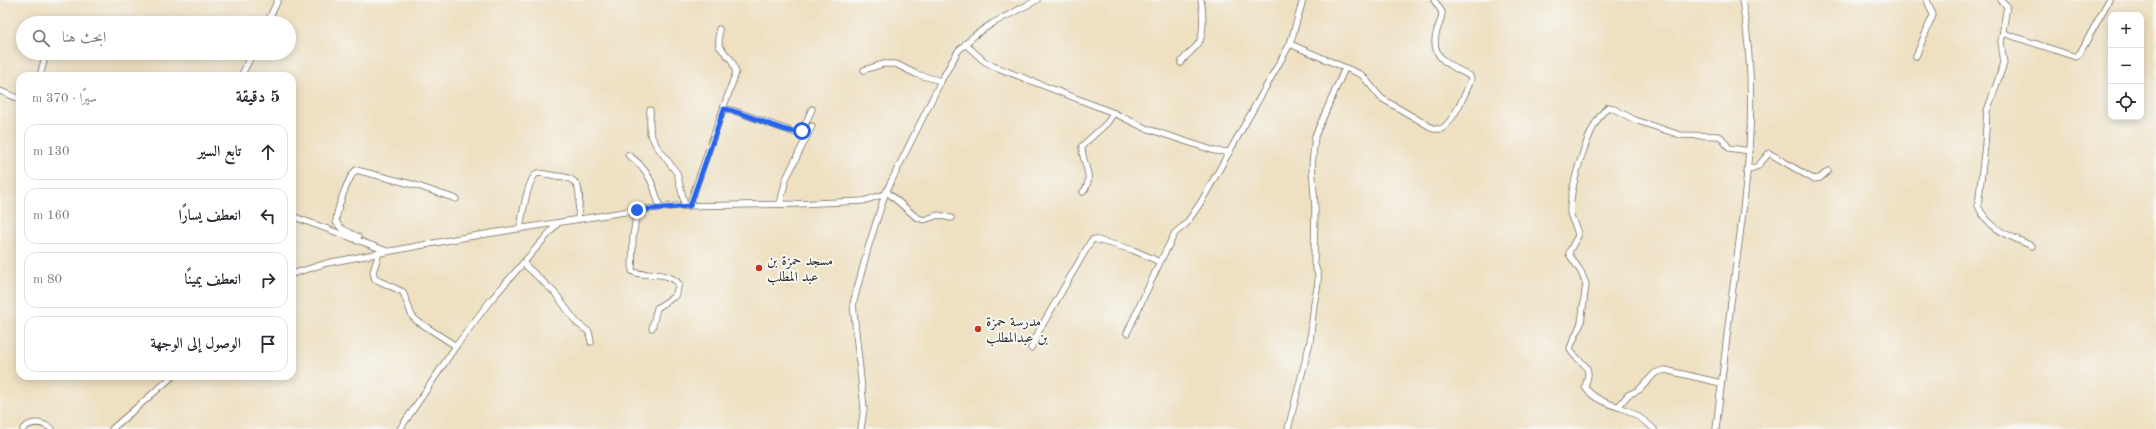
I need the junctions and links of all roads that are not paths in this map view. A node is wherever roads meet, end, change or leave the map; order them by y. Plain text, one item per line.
1 (278, 0) edge
2 (1037, 0) edge
3 (1201, 0) edge
4 (1303, 0) edge
5 (1434, 0) edge
6 (1742, 0) edge
7 (1927, 0) edge
8 (2001, 0) edge
9 (2109, 0) edge
10 (270, 16) edge
11 (718, 29) dead end
12 (2003, 33) junction
13 (965, 44) junction
14 (1290, 44) junction
15 (1916, 56) dead end
16 (44, 60) edge
17 (249, 60) edge
18 (1181, 63) dead end
19 (1345, 68) junction
20 (864, 70) dead end
21 (41, 72) edge
22 (243, 72) edge
23 (941, 81) junction
24 (0, 91) edge
25 (16, 97) edge
26 (724, 109) junction
27 (812, 109) dead end
28 (650, 110) dead end
29 (1114, 113) junction
30 (812, 126) dead end
31 (1750, 151) junction
32 (1229, 152) junction
33 (628, 155) dead end
34 (1748, 170) junction
35 (1828, 171) dead end
36 (1083, 192) dead end
37 (886, 193) junction
38 (456, 199) dead end
39 (780, 204) junction
40 (687, 206) junction
41 (660, 208) junction
42 (637, 210) junction
43 (296, 218) edge
44 (951, 218) dead end
45 (578, 219) junction
46 (558, 223) junction
47 (520, 229) junction
48 (357, 241) junction
49 (2032, 246) dead end
50 (390, 251) junction
51 (379, 253) junction
52 (1160, 262) junction
53 (523, 263) junction
54 (296, 273) edge
55 (652, 328) dead end
56 (1127, 333) dead end
57 (591, 342) dead end
58 (456, 346) junction
59 (1031, 348) dead end
60 (168, 380) edge
61 (1721, 383) junction
62 (1618, 406) junction
63 (23, 429) edge
64 (52, 429) edge
65 (112, 429) edge
66 (400, 429) edge
67 (861, 429) edge
68 (1288, 429) edge
69 (1654, 429) edge
70 (1716, 429) edge

1 - 10 street
2 - 13 street
3 - 18 street
4 - 14 street
5 - 19 street
6 - 31 street
7 - 15 street
8 - 12 street
9 - 12 street
11 - 26 street
12 - 49 street
13 - 23 street
13 - 29 street
14 - 19 street
14 - 32 street
16 - 21 street
17 - 22 street
19 - 68 street
20 - 23 street
23 - 37 street
24 - 25 street
26 - 27 street
26 - 40 street
28 - 40 street
29 - 32 street
29 - 36 street
30 - 39 street
31 - 34 street
31 - 62 street
32 - 52 street
33 - 41 street
34 - 35 street
34 - 61 street
37 - 39 street
37 - 44 street
37 - 67 street
38 - 48 street
39 - 40 street
40 - 41 street
41 - 42 street
42 - 45 street
42 - 55 street
43 - 48 street
45 - 46 street
45 - 47 street
46 - 47 street
46 - 53 street
47 - 50 street
48 - 50 street
50 - 51 street
51 - 54 street
51 - 58 street
52 - 56 street
52 - 59 street
53 - 57 street
53 - 58 street
58 - 66 street
60 - 65 street
61 - 62 street
61 - 70 street
62 - 69 street
63 - 64 street

